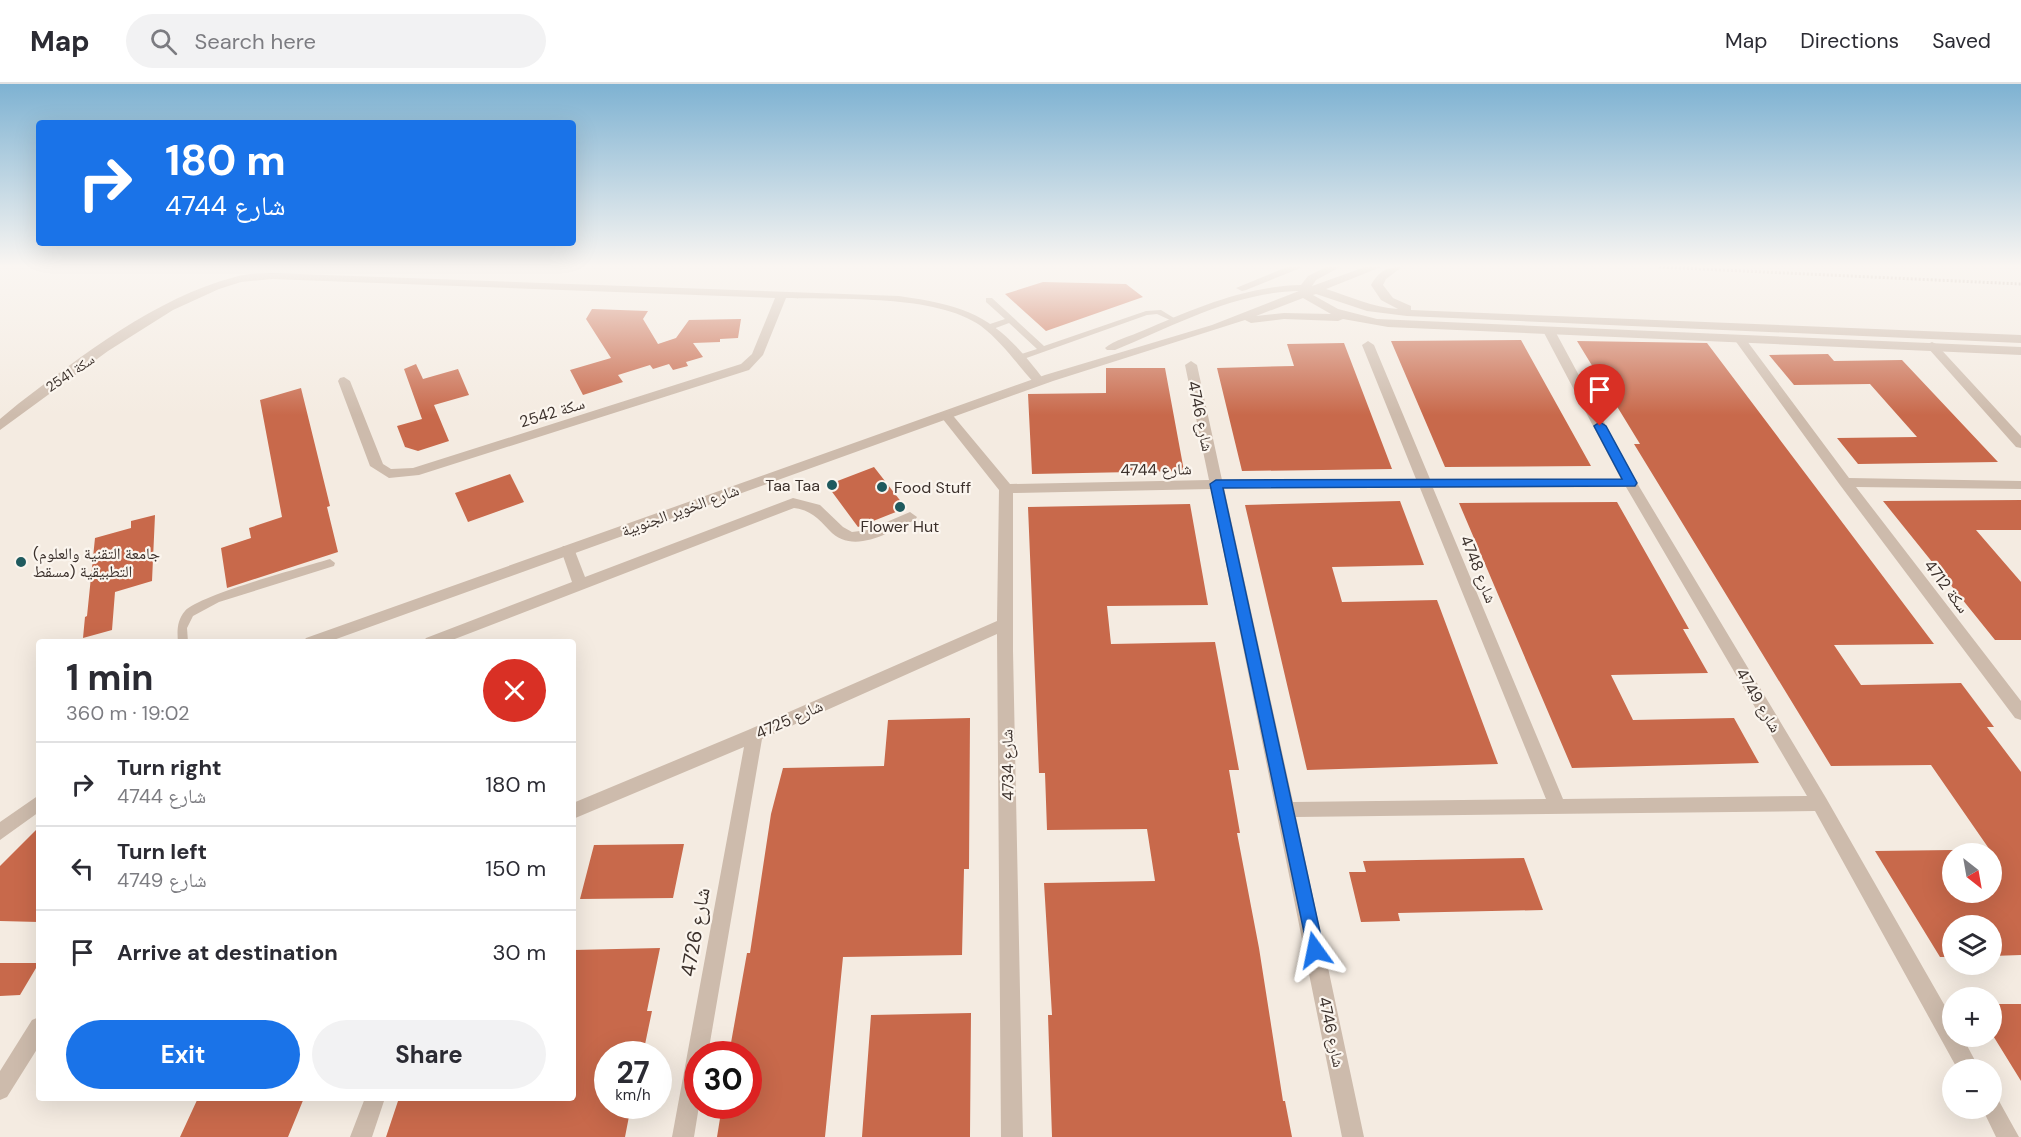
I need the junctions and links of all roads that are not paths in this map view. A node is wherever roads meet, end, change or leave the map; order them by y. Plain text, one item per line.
1 (159, 316) edge
2 (773, 316) edge
3 (972, 316) edge
4 (1006, 316) edge
5 (1140, 316) edge
6 (1166, 316) edge
7 (1175, 316) edge
8 (1194, 316) edge
9 (1244, 316) edge
10 (1283, 316) edge
11 (1287, 316) edge
12 (1347, 316) edge
13 (1467, 316) edge
14 (1170, 318) junction
15 (1010, 320) junction
16 (1359, 320) junction
17 (990, 327) junction
18 (1216, 327) junction
19 (1549, 330) junction
20 (1740, 339) junction
21 (2021, 339) edge
22 (1368, 345) dead end
23 (1932, 346) junction
24 (1110, 348) junction
25 (1043, 350) junction
26 (2021, 351) edge
27 (1018, 358) junction
28 (1191, 365) dead end
29 (1044, 380) junction
30 (344, 381) dead end
31 (946, 415) junction
32 (0, 426) edge
33 (2021, 444) edge
34 (1845, 482) junction
35 (1630, 483) junction
36 (1216, 484) junction
37 (1424, 484) junction
38 (2021, 485) edge
39 (1006, 489) junction
40 (910, 517) dead end
41 (568, 550) junction
42 (330, 563) dead end
43 (580, 585) junction
44 (1003, 625) junction
45 (183, 639) edge
46 (323, 639) edge
47 (439, 639) edge
48 (2021, 713) edge
49 (754, 735) junction
50 (1820, 803) junction
51 (36, 804) edge
52 (1557, 806) junction
53 (576, 810) edge
54 (1286, 810) junction
55 (3, 824) edge
56 (36, 1032) edge
57 (1964, 1059) edge
58 (0, 1090) edge
59 (374, 1101) edge
60 (1998, 1119) edge
61 (361, 1137) edge
62 (683, 1137) edge
63 (1012, 1137) edge
64 (1353, 1137) edge
65 (2008, 1137) edge

1 - 32 street, سكة 2541
2 - 30 street, سكة 2542
3 - 17 street, سكة 2541
4 - 15 lane
5 - 25 lane
6 - 14 lane
7 - 14 street, شارع الخوير الجنوبية
8 - 24 street
9 - 18 street, شارع الخوير الجنوبية
10 - 18 street
11 - 16 street
12 - 16 street
13 - 21 street
14 - 24 street, شارع الخوير الجنوبية
15 - 17 lane
15 - 25 lane
16 - 19 street
17 - 27 street, سكة 2541
18 - 29 street, شارع الخوير الجنوبية
19 - 20 street
19 - 35 street, 4749 شارع
20 - 23 street
20 - 34 street, سكة 4712
22 - 37 street, 4748 شارع
23 - 26 street
23 - 33 street
24 - 29 street, شارع الخوير الجنوبية
25 - 27 lane
27 - 29 street, سكة 2541
28 - 36 street, 4746 شارع
29 - 31 street, شارع الخوير الجنوبية
31 - 39 street
31 - 41 street, شارع الخوير الجنوبية
34 - 38 street
34 - 48 street, سكة 4712
35 - 37 street, 4744 شارع
35 - 50 street, 4749 شارع
36 - 37 street, 4744 شارع
36 - 39 street, 4744 شارع
36 - 54 street, 4746 شارع
37 - 52 street, 4748 شارع
39 - 44 street, 4734 شارع
40 - 43 street
41 - 43 street
41 - 46 street, شارع الخوير الجنوبية
42 - 45 lane
43 - 47 street
44 - 49 street, 4725 شارع
44 - 63 street, 4734 شارع
49 - 53 street, 4725 شارع
49 - 62 street, 4726 شارع
50 - 52 street
50 - 57 street, 4749 شارع
51 - 55 street
52 - 54 street
54 - 64 street, 4746 شارع
56 - 58 street
59 - 61 street
60 - 65 street

